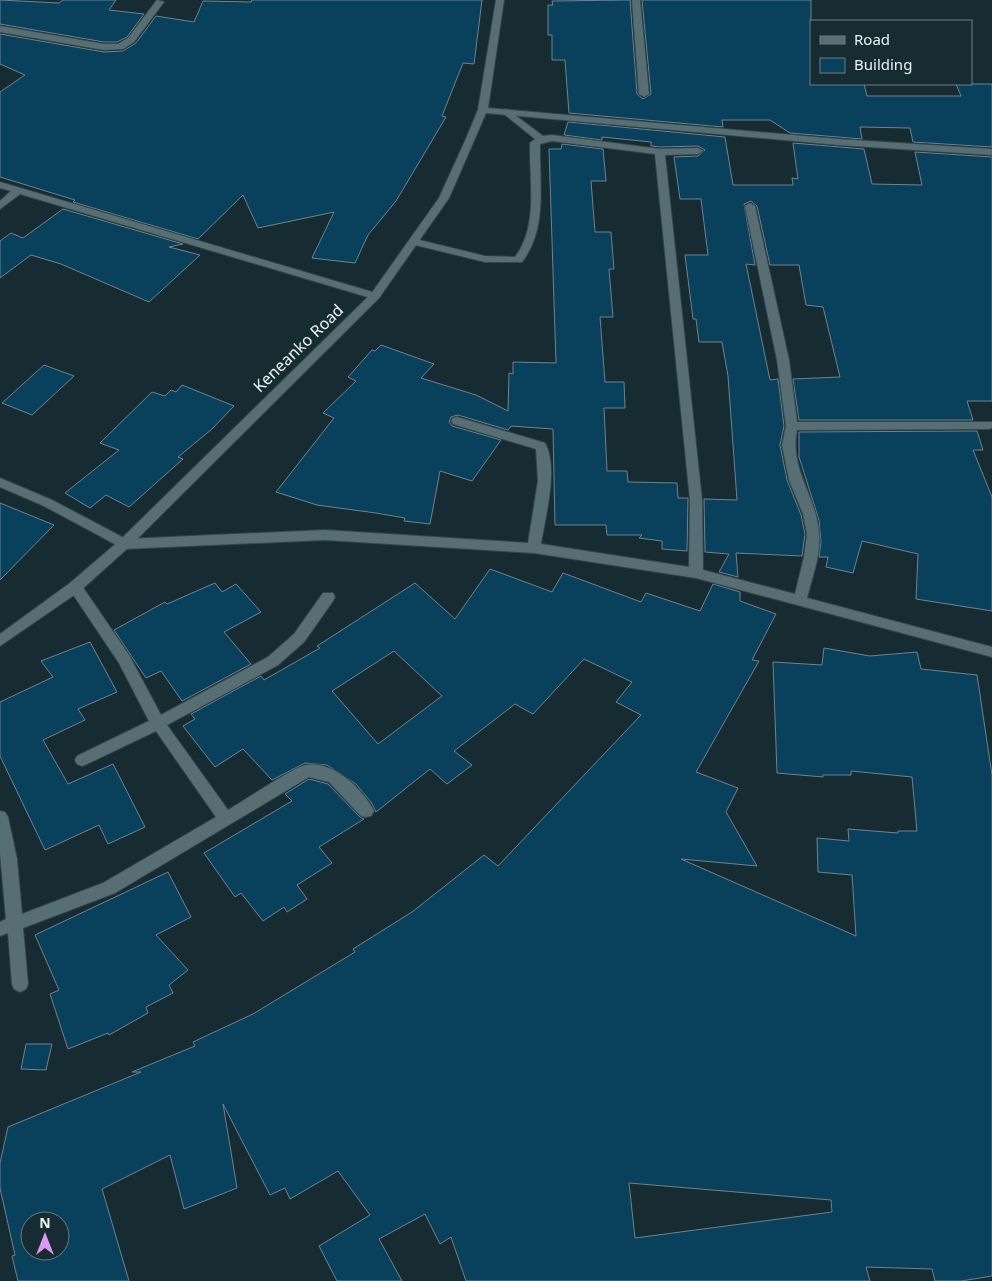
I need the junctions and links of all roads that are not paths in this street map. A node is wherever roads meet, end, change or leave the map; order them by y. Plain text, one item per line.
1 (500, 0) edge
2 (636, 0) edge
3 (160, 2) dead end
4 (0, 29) edge
5 (644, 94) dead end
6 (483, 110) junction
7 (507, 112) junction
8 (541, 139) junction
9 (698, 151) dead end
10 (660, 152) junction
11 (992, 152) edge
12 (0, 185) edge
13 (19, 190) junction
14 (0, 206) edge
15 (750, 206) dead end
16 (415, 242) junction
17 (375, 296) junction
18 (457, 421) dead end
19 (989, 425) dead end
20 (792, 426) junction
21 (0, 482) edge
22 (124, 544) junction
23 (534, 548) junction
24 (696, 573) junction
25 (75, 587) junction
26 (328, 596) dead end
27 (800, 599) junction
28 (0, 641) edge
29 (992, 652) edge
30 (158, 723) junction
31 (82, 760) dead end
32 (366, 811) dead end
33 (0, 817) edge
34 (226, 819) junction
35 (8, 927) edge
36 (20, 984) dead end

1 - 6 street, Keneanko Road
2 - 5 street
3 - 4 street
6 - 7 street
6 - 16 street, Keneanko Road
7 - 8 street
7 - 11 street
8 - 10 street
8 - 16 street
9 - 10 street
10 - 24 street
12 - 13 street
13 - 14 street
13 - 17 street
15 - 20 street
16 - 17 street, Keneanko Road
17 - 22 street, Keneanko Road
18 - 23 street
19 - 20 street
20 - 27 street
21 - 22 street
22 - 23 street
22 - 25 street, Keneanko Road
23 - 24 street
24 - 27 street
25 - 28 street, Keneanko Road
25 - 30 street
26 - 30 street
27 - 29 street
30 - 31 street
30 - 34 street
32 - 34 street
33 - 35 street
34 - 35 street
35 - 36 street

